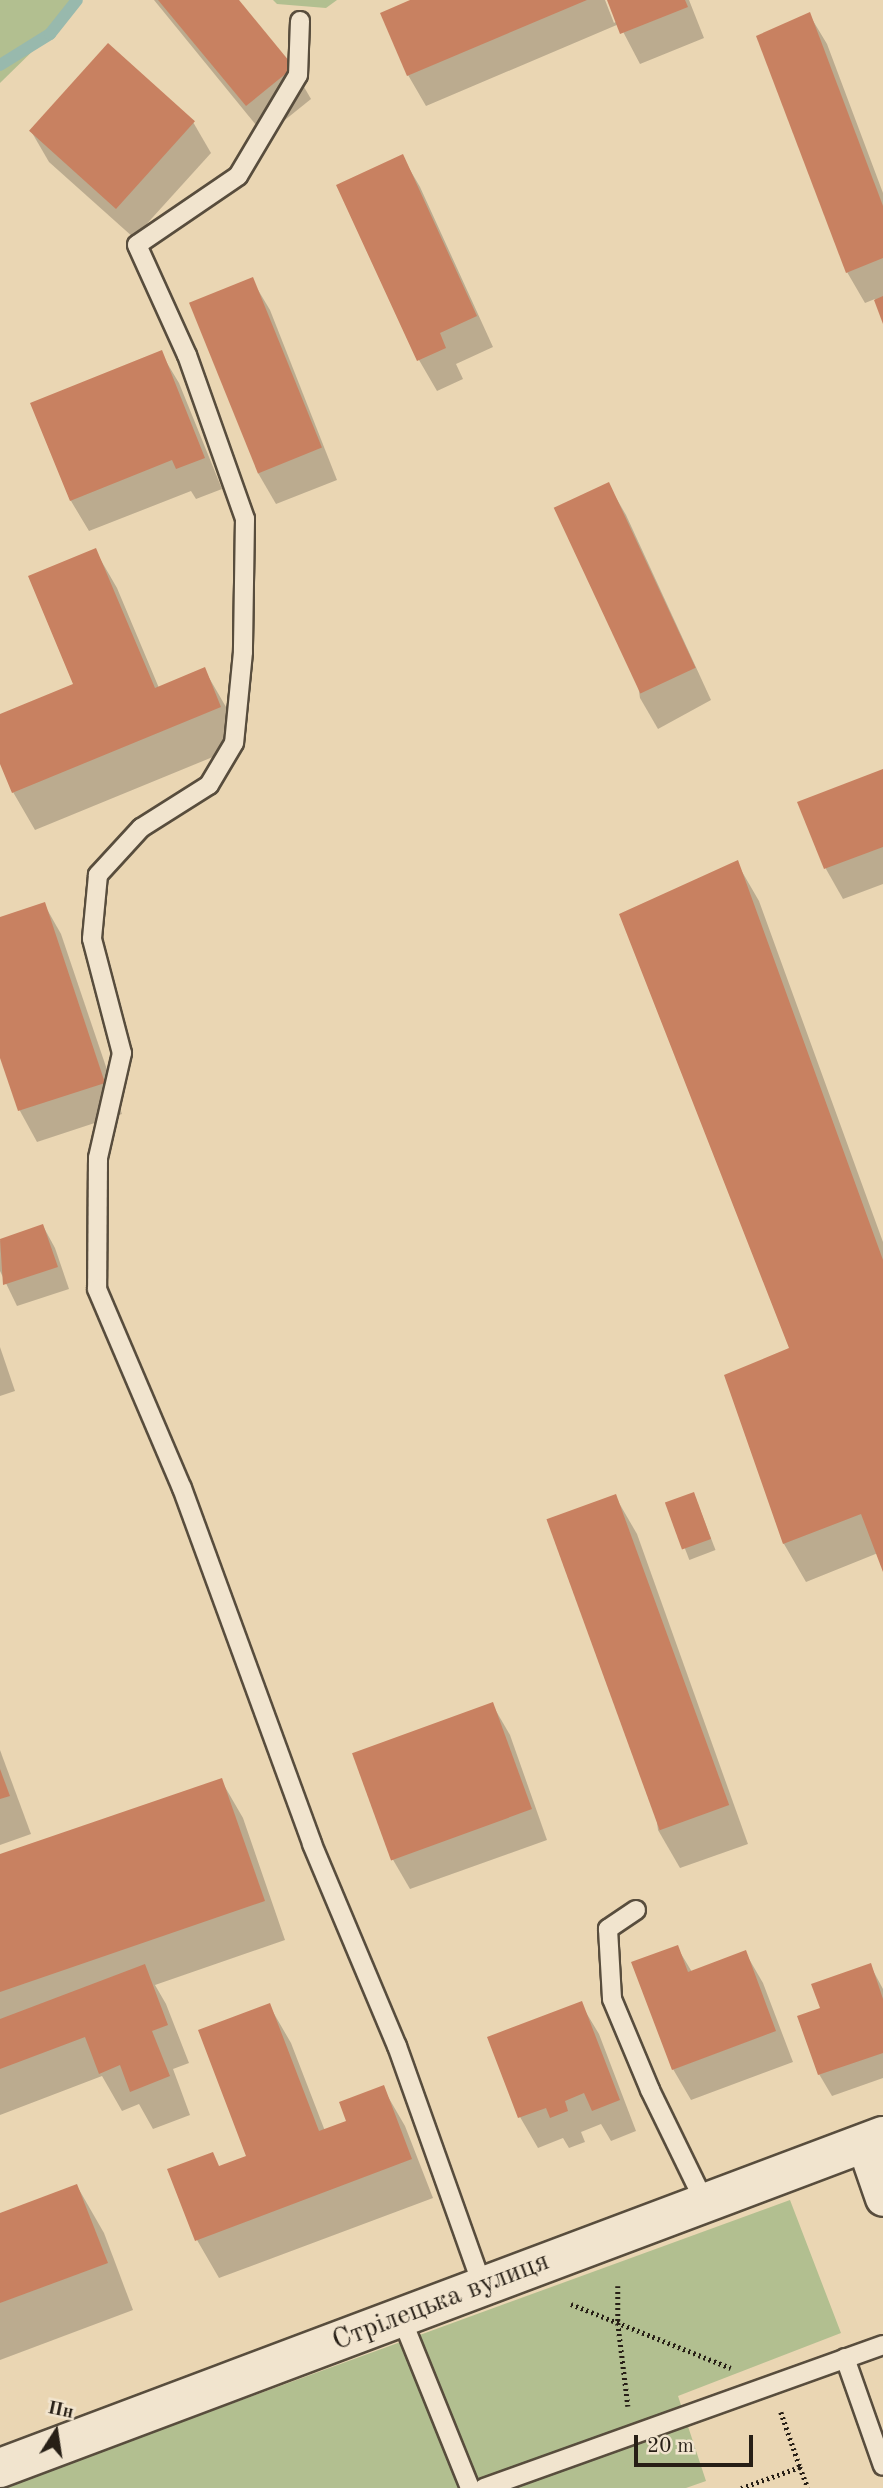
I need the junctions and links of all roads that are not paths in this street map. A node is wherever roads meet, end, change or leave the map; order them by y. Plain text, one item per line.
1 (300, 21) dead end
2 (636, 1910) dead end
3 (874, 2140) edge
4 (883, 2198) edge
5 (705, 2203) junction
6 (483, 2287) junction
7 (401, 2317) junction
8 (883, 2345) edge
9 (845, 2358) junction
10 (883, 2466) edge
11 (0, 2469) edge
12 (470, 2488) edge
13 (484, 2488) edge

1 - 6 lane
2 - 5 lane
3 - 4 street
3 - 5 street, Стрілецька вулиця
5 - 6 street, Стрілецька вулиця
6 - 7 street, Стрілецька вулиця
7 - 11 street, Стрілецька вулиця
7 - 12 lane
8 - 9 lane
9 - 10 lane
9 - 13 lane

